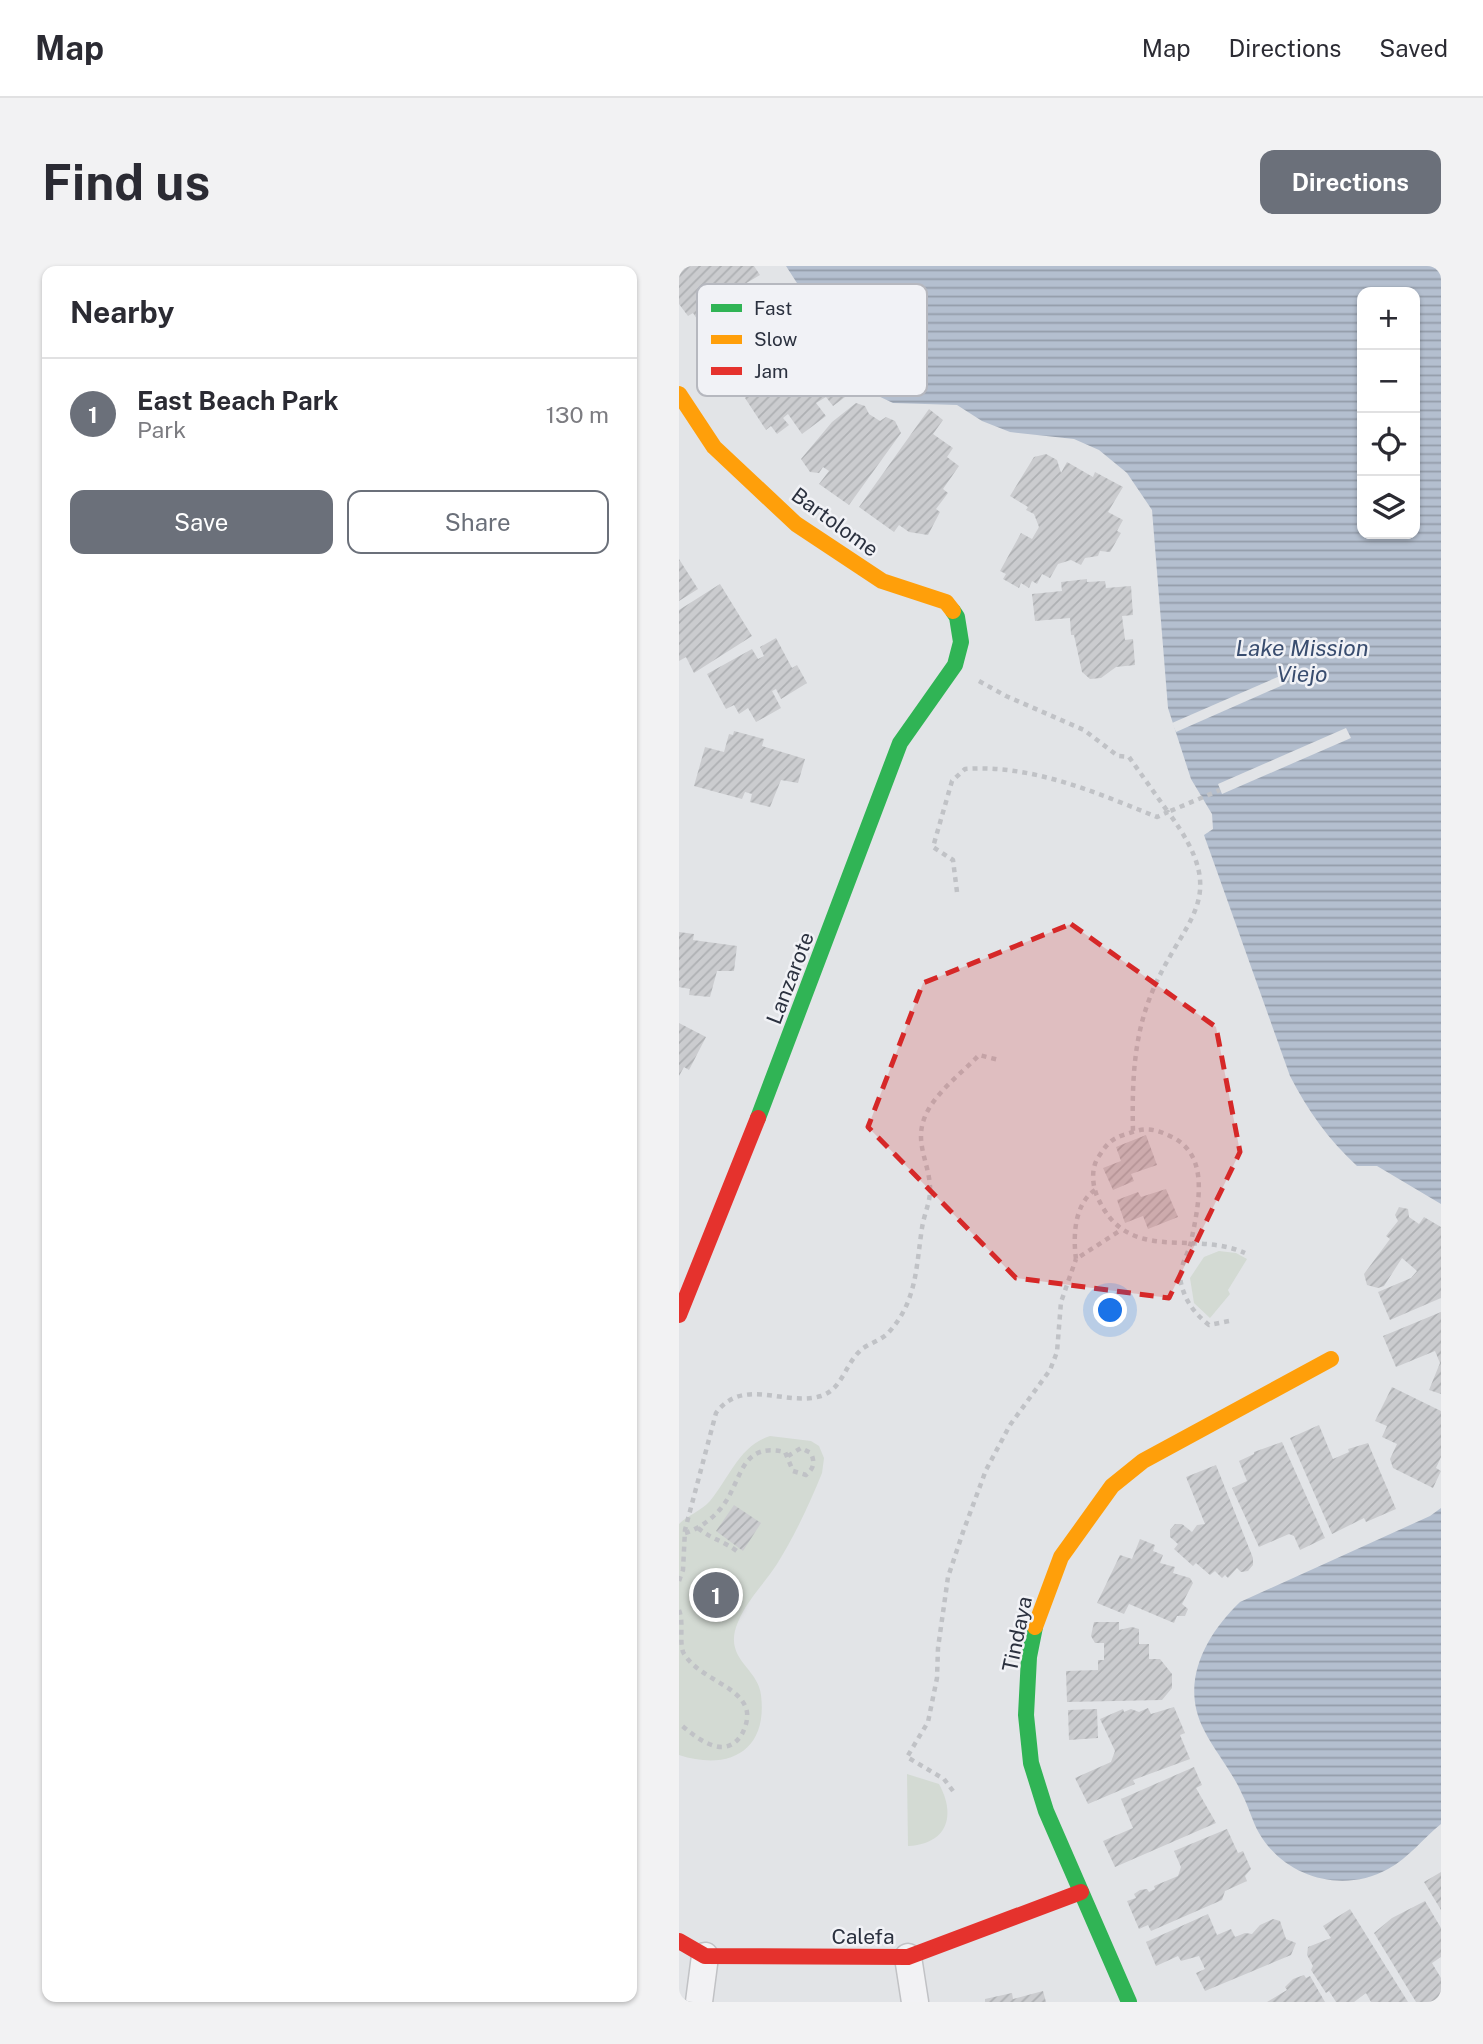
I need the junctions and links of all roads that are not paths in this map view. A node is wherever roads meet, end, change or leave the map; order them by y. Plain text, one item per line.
1 (679, 394) edge
2 (955, 665) joint
3 (679, 1315) edge
4 (1331, 1359) dead end
5 (1081, 1892) junction
6 (679, 1941) edge
7 (705, 1956) junction
8 (908, 1957) junction
9 (699, 2002) edge
10 (915, 2002) edge
11 (1129, 2002) edge

1 - 2 street, Bartolome
2 - 3 street, Lanzarote
4 - 5 street, Tindaya
5 - 8 street, Calefa
5 - 11 street, Tindaya
6 - 7 street, Calefa
7 - 8 street, Calefa
7 - 9 street
8 - 10 street

